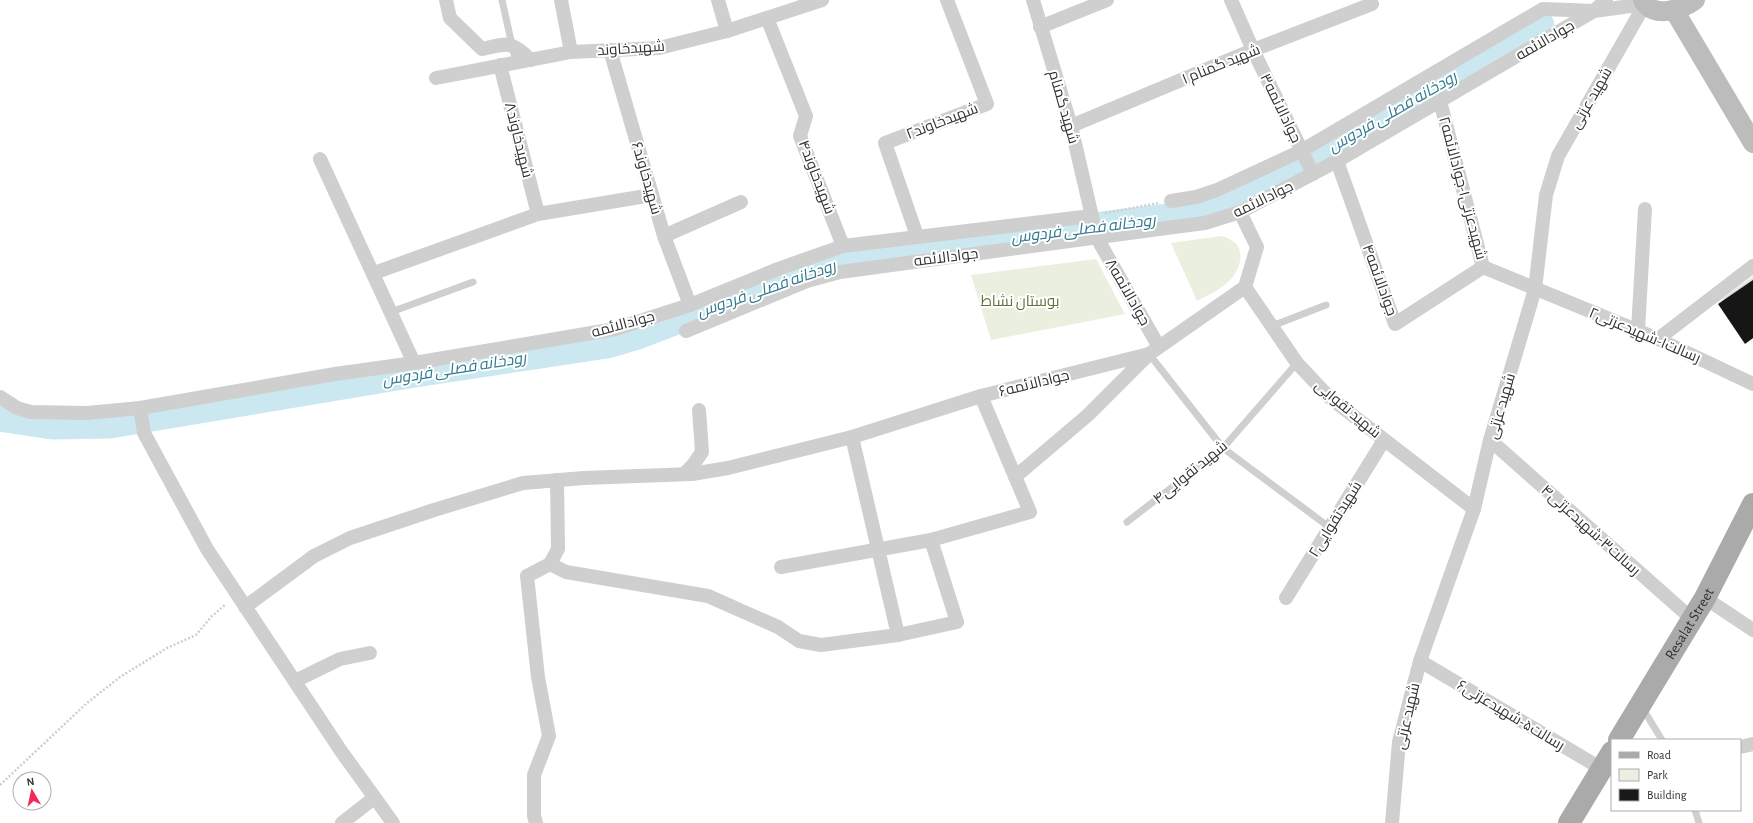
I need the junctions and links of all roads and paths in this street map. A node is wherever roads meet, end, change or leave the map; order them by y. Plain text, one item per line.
1 (446, 0) edge
2 (502, 0) edge
3 (561, 0) edge
4 (718, 0) edge
5 (822, 0) edge
6 (947, 0) edge
7 (1033, 0) edge
8 (1107, 0) edge
9 (1231, 0) edge
10 (1606, 0) edge
11 (1695, 0) edge
12 (1371, 2) edge
13 (1644, 2) edge
14 (1542, 5) edge
15 (1674, 10) junction
16 (1594, 12) junction
17 (767, 18) junction
18 (1040, 27) junction
19 (727, 31) junction
20 (512, 44) junction
21 (610, 50) junction
22 (1253, 50) junction
23 (570, 52) junction
24 (531, 60) junction
25 (516, 62) junction
26 (500, 65) junction
27 (436, 78) dead end
28 (1440, 101) junction
29 (1071, 126) junction
30 (1751, 134) edge
31 (1301, 150) junction
32 (320, 159) dead end
33 (1338, 161) junction
34 (1313, 174) junction
35 (652, 195) junction
36 (1171, 201) joint
37 (741, 202) dead end
38 (1645, 209) dead end
39 (1240, 212) junction
40 (538, 214) junction
41 (1091, 216) junction
42 (664, 236) junction
43 (917, 236) junction
44 (1097, 238) junction
45 (844, 246) junction
46 (1753, 266) edge
47 (1483, 268) junction
48 (374, 273) junction
49 (473, 282) dead end
50 (1245, 287) junction
51 (1535, 289) junction
52 (690, 305) junction
53 (1326, 306) dead end
54 (391, 312) junction
55 (1272, 326) junction
56 (1638, 330) junction
57 (686, 332) dead end
58 (1658, 339) junction
59 (1154, 351) junction
60 (414, 363) junction
61 (1297, 363) junction
62 (1753, 384) edge
63 (981, 396) junction
64 (0, 397) edge
65 (140, 408) junction
66 (699, 410) dead end
67 (852, 437) junction
68 (1384, 440) junction
69 (1490, 440) junction
70 (1223, 448) junction
71 (684, 474) junction
72 (1015, 477) junction
73 (556, 480) junction
74 (1753, 505) edge
75 (1474, 510) junction
76 (1127, 522) dead end
77 (1328, 527) junction
78 (931, 540) junction
79 (879, 549) junction
80 (550, 564) junction
81 (781, 567) dead end
82 (238, 595) junction
83 (1286, 598) dead end
84 (1705, 598) junction
85 (245, 607) junction
86 (1692, 619) junction
87 (1753, 630) edge
88 (898, 635) junction
89 (370, 653) dead end
90 (1420, 660) junction
91 (295, 681) junction
92 (1640, 705) junction
93 (1620, 739) edge
94 (1661, 739) edge
95 (1753, 744) edge
96 (1741, 747) edge
97 (1607, 760) edge
98 (0, 785) edge
99 (374, 798) junction
100 (1695, 811) edge
101 (342, 823) edge
102 (393, 823) edge
103 (536, 823) edge
104 (1392, 823) edge
105 (1568, 823) edge
106 (1699, 823) edge

1 - 20 street
2 - 20 lane
3 - 23 street
4 - 19 street
5 - 17 street, شهیدخاوند
6 - 43 street, شهیدخاوند۲
7 - 18 street, شهید گمنام
8 - 18 street
9 - 22 street, جوادالائمه۳
10 - 16 street, جوادالائمه
11 - 15 main road
12 - 22 street, شهید گمنام ۱
13 - 15 main road
13 - 16 street, جوادالائمه
13 - 51 street, شهید عزتی
14 - 16 street, جوادالائمه
14 - 31 street, جوادالائمه
15 - 30 main road
16 - 28 street, جوادالائمه
17 - 19 street, شهیدخاوند
17 - 45 street, شهیدخاوند۴
18 - 29 street, شهید گمنام
19 - 21 street, شهیدخاوند
20 - 24 street
20 - 25 lane
21 - 23 street, شهیدخاوند
21 - 35 street, شهیدخاوند۶
22 - 29 street, شهید گمنام ۱
22 - 31 street, جوادالائمه۳
23 - 24 street, شهیدخاوند
24 - 25 street, شهیدخاوند
25 - 26 street, شهیدخاوند
26 - 27 street, شهیدخاوند
26 - 40 street, شهیدخاوند۸
28 - 33 street, جوادالائمه
28 - 47 street, شهیدعزتی۱-جوادالائمه۲
29 - 41 street, شهید گمنام
31 - 34 street, جوادالائمه۳
31 - 36 street, جوادالائمه
32 - 48 street
33 - 34 street, جوادالائمه
33 - 47 street, جوادالائمه۴
34 - 39 street, جوادالائمه
35 - 40 street
35 - 42 street, شهیدخاوند۶
36 - 41 path
37 - 42 street
38 - 56 street
39 - 44 street, جوادالائمه
39 - 50 street
40 - 48 street
41 - 43 street, جوادالائمه
41 - 44 street, شهید گمنام
42 - 52 street, شهیدخاوند۶
43 - 45 street, جوادالائمه
44 - 57 street, جوادالائمه
44 - 59 street, جوادالائمه۸
45 - 52 street, جوادالائمه
46 - 58 street
47 - 51 street, شهیدعزتی۱-جوادالائمه۲
48 - 54 street
49 - 54 lane
50 - 55 street, شهید تقوایی
50 - 59 street, جوادالائمه۶
51 - 56 street, رسالت۱-شهیدعزتی۲
51 - 69 street, شهید عزتی
52 - 60 street, جوادالائمه
53 - 55 lane
54 - 60 street
55 - 61 street, شهید تقوایی
56 - 58 street, رسالت۱-شهیدعزتی۲
58 - 62 street, رسالت۱-شهیدعزتی۲
59 - 63 street, جوادالائمه۶
59 - 70 lane
59 - 72 street
60 - 65 street, جوادالائمه
61 - 68 street, شهید تقوایی
61 - 70 lane, شهید تقوایی۴
63 - 67 street, جوادالائمه۶
63 - 72 street
64 - 65 street, جوادالائمه
65 - 82 street
66 - 71 street
67 - 71 street, جوادالائمه۶
67 - 79 street
68 - 75 street, شهید تقوایی
68 - 77 street, شهیدتقوایی۲
69 - 75 street, شهید عزتی
69 - 86 street, رسالت۳-شهیدعزتی۴
70 - 76 lane, شهید تقوایی۴
70 - 77 lane
71 - 73 street, جوادالائمه۶
72 - 78 street
73 - 80 street
73 - 85 street, جوادالائمه۶
74 - 84 main road, Resalat Street
75 - 90 street, شهید عزتی
77 - 83 street, شهیدتقوایی۲
78 - 79 street
78 - 88 street
79 - 81 street
79 - 88 street
80 - 88 street
80 - 103 street
82 - 85 street
82 - 98 path
84 - 86 main road, Resalat Street
84 - 87 street
85 - 91 street
86 - 92 main road, Resalat Street
89 - 91 street
90 - 97 street, رسالت۵-شهیدعزتی۶
90 - 104 street, شهید عزتی
91 - 99 street
92 - 93 main road, Resalat Street
92 - 94 lane
95 - 96 street
97 - 105 main road
99 - 101 street
99 - 102 street
100 - 106 lane

